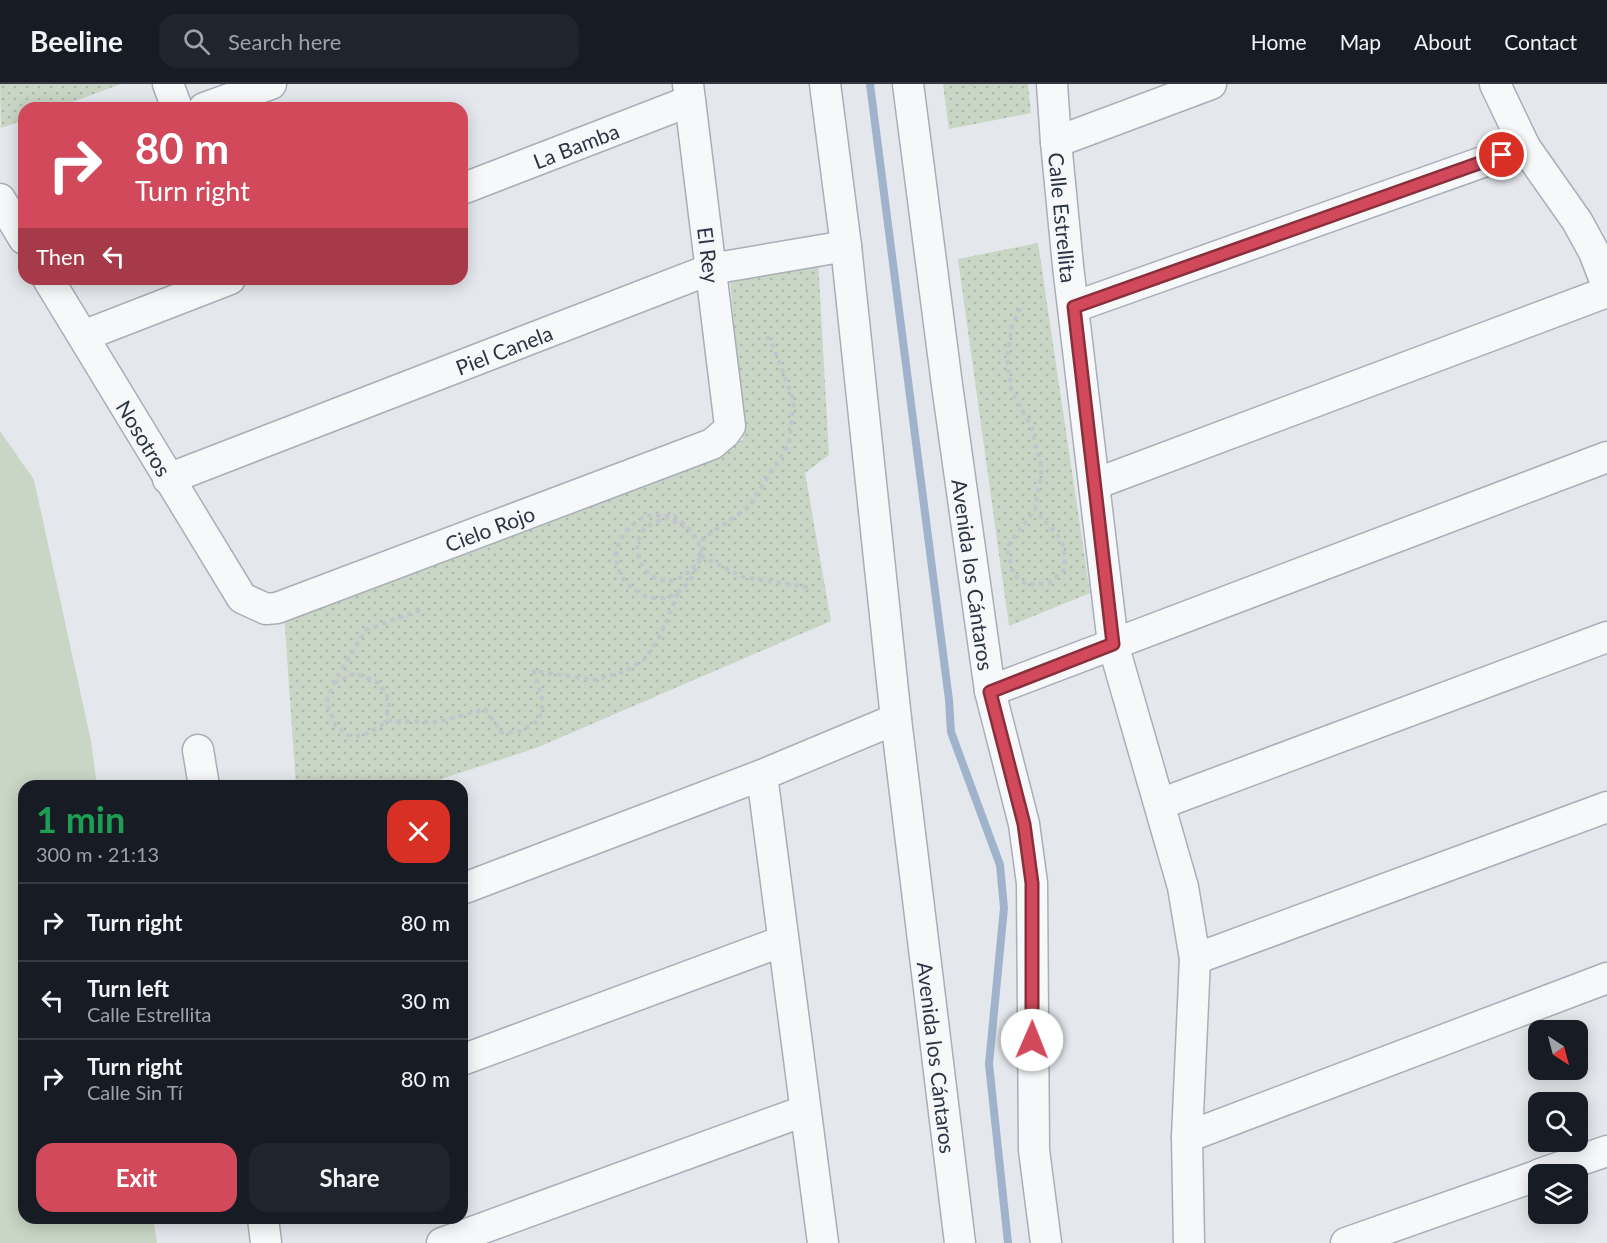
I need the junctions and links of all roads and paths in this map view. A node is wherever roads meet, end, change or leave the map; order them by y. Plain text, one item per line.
1 (168, 84) edge
2 (271, 84) edge
3 (825, 84) edge
4 (908, 84) edge
5 (1052, 84) edge
6 (1211, 84) edge
7 (1495, 84) edge
8 (689, 93) edge
9 (175, 102) edge
10 (221, 102) edge
11 (1056, 142) junction
12 (1525, 147) junction
13 (468, 186) edge
14 (8, 197) edge
15 (18, 223) edge
16 (846, 246) junction
17 (711, 269) junction
18 (52, 285) edge
19 (214, 285) edge
20 (1607, 286) edge
21 (1607, 292) edge
22 (1074, 307) junction
23 (1020, 308) dead end
24 (82, 336) junction
25 (767, 336) dead end
26 (730, 426) joint
27 (1607, 457) edge
28 (168, 479) junction
29 (1095, 484) junction
30 (1035, 509) junction
31 (696, 537) junction
32 (702, 556) junction
33 (812, 588) dead end
34 (678, 593) junction
35 (242, 598) joint
36 (420, 610) dead end
37 (1607, 637) edge
38 (1113, 644) junction
39 (334, 683) junction
40 (990, 692) junction
41 (896, 719) junction
42 (385, 723) junction
43 (198, 750) dead end
44 (762, 775) junction
45 (203, 780) edge
46 (1160, 804) junction
47 (1607, 807) edge
48 (468, 887) edge
49 (783, 941) junction
50 (1195, 959) junction
51 (1607, 978) edge
52 (468, 1058) edge
53 (804, 1111) junction
54 (1187, 1137) junction
55 (1607, 1151) edge
56 (1571, 1164) edge
57 (1528, 1179) edge
58 (264, 1224) edge
59 (266, 1243) edge
60 (442, 1243) edge
61 (823, 1243) edge
62 (960, 1243) edge
63 (1046, 1243) edge
64 (1189, 1243) edge
65 (1346, 1243) edge

1 - 9 street
2 - 10 street
3 - 16 street, Avenida los Cántaros
4 - 40 street, Avenida los Cántaros
5 - 11 street, Calle Estrellita
6 - 11 street
7 - 12 street
8 - 13 street, La Bamba
8 - 17 street, El Rey
11 - 22 street, Calle Estrellita
12 - 20 street
12 - 22 street
14 - 15 street
16 - 17 street, Piel Canela
16 - 41 street, Avenida los Cántaros
17 - 26 street, El Rey
17 - 28 street, Piel Canela
18 - 24 street, Nosotros
19 - 24 street
21 - 29 street
22 - 29 street, Calle Estrellita
23 - 30 path
24 - 28 street, Nosotros
25 - 32 path
26 - 35 street, Cielo Rojo
27 - 38 street
28 - 35 street, Nosotros
29 - 38 street, Calle Estrellita
30 - 30 path
31 - 32 path
31 - 32 path
31 - 34 path
32 - 33 path
32 - 34 path
34 - 42 path
36 - 39 path
37 - 46 street
38 - 40 street
38 - 46 street, Calle Estrellita
39 - 42 path
39 - 42 path
40 - 63 street, Avenida los Cántaros
41 - 44 street
41 - 62 street, Avenida los Cántaros
43 - 45 street
44 - 48 street
44 - 49 street
46 - 50 street, Calle Estrellita
47 - 50 street
49 - 52 street
49 - 53 street
50 - 54 street, Calle Estrellita
51 - 54 street
53 - 60 street
53 - 61 street
54 - 64 street, Calle Estrellita
55 - 56 street
57 - 65 street
58 - 59 street

